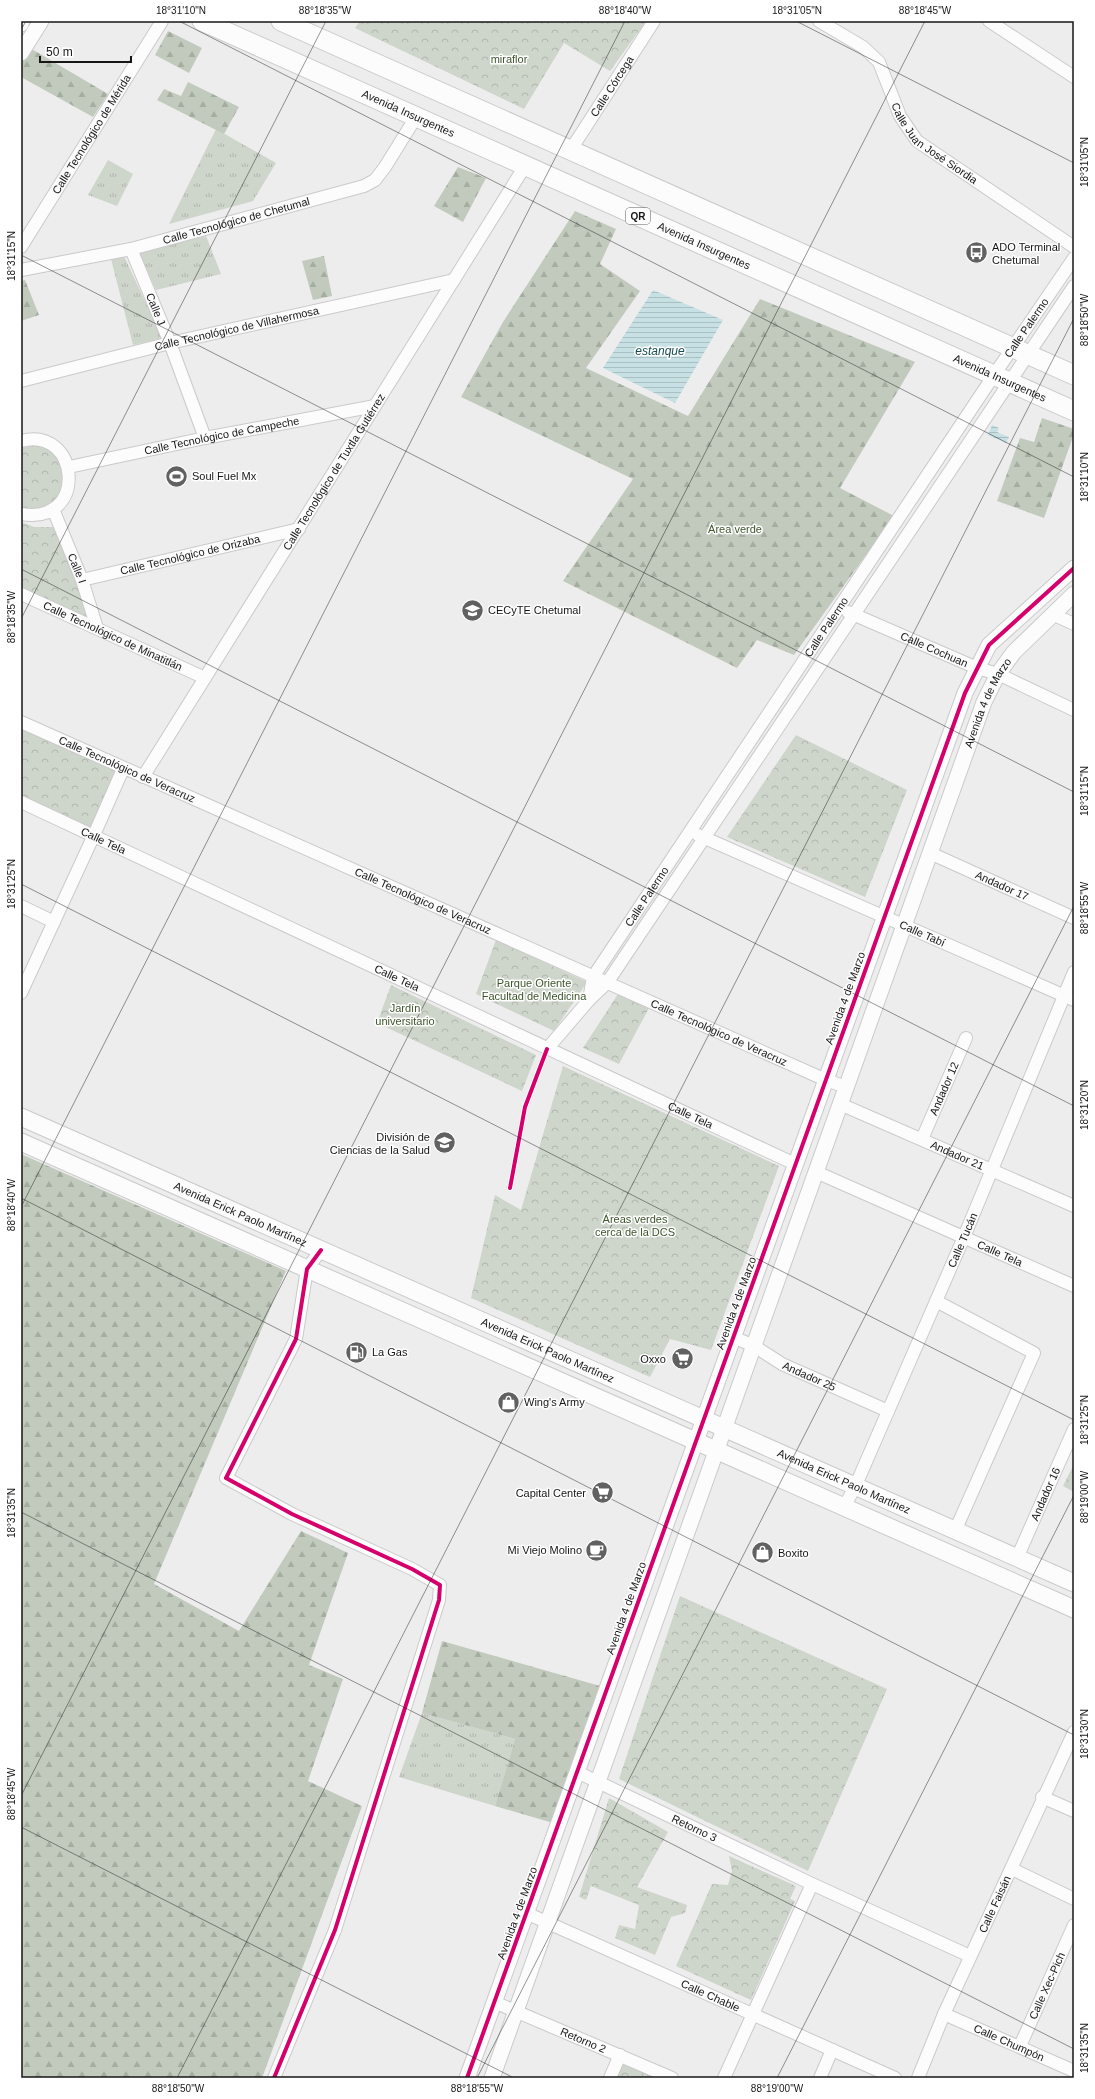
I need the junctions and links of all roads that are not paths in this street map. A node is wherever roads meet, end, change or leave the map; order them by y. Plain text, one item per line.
1 (41, 21) edge
2 (162, 21) edge
3 (202, 21) edge
4 (281, 21) edge
5 (654, 21) edge
6 (819, 21) edge
7 (989, 21) edge
8 (21, 53) edge
9 (388, 69) junction
10 (1074, 77) edge
11 (374, 97) junction
12 (416, 117) junction
13 (570, 151) junction
14 (525, 166) junction
15 (1074, 247) edge
16 (21, 248) edge
17 (131, 249) junction
18 (1074, 258) edge
19 (21, 270) edge
20 (454, 280) junction
21 (1074, 286) edge
22 (170, 343) junction
23 (1021, 350) junction
24 (1074, 375) edge
25 (1001, 378) junction
26 (21, 381) edge
27 (375, 406) junction
28 (1074, 412) edge
29 (205, 438) junction
30 (21, 441) edge
31 (69, 467) junction
32 (53, 509) junction
33 (21, 514) edge
34 (299, 529) junction
35 (1074, 568) edge
36 (82, 580) junction
37 (21, 594) edge
38 (1074, 594) edge
39 (839, 608) junction
40 (1052, 614) junction
41 (853, 615) junction
42 (1074, 624) edge
43 (97, 628) junction
44 (977, 668) junction
45 (998, 674) junction
46 (205, 678) junction
47 (1074, 710) edge
48 (21, 722) edge
49 (123, 768) junction
50 (144, 777) junction
51 (21, 802) edge
52 (692, 830) junction
53 (94, 835) junction
54 (704, 839) junction
55 (930, 853) junction
56 (21, 906) edge
57 (884, 916) junction
58 (1074, 918) edge
59 (54, 922) junction
60 (904, 926) junction
61 (1074, 972) edge
62 (593, 977) junction
63 (607, 984) junction
64 (21, 993) edge
65 (1069, 998) edge
66 (589, 1000) junction
67 (966, 1038) dead end
68 (547, 1049) junction
69 (826, 1080) junction
70 (846, 1087) junction
71 (840, 1104) junction
72 (21, 1117) edge
73 (922, 1139) junction
74 (21, 1142) edge
75 (795, 1164) junction
76 (992, 1170) junction
77 (816, 1172) junction
78 (1074, 1206) edge
79 (964, 1237) junction
80 (320, 1250) junction
81 (307, 1269) junction
82 (1074, 1286) edge
83 (936, 1301) junction
84 (733, 1337) junction
85 (754, 1346) junction
86 (888, 1411) junction
87 (703, 1419) junction
88 (724, 1428) junction
89 (1074, 1429) edge
90 (696, 1441) junction
91 (716, 1450) junction
92 (855, 1487) junction
93 (844, 1507) junction
94 (955, 1531) junction
95 (1017, 1558) junction
96 (1074, 1584) edge
97 (1074, 1609) edge
98 (1074, 1732) edge
99 (577, 1772) junction
100 (598, 1782) junction
101 (1042, 1797) junction
102 (1074, 1811) edge
103 (1012, 1869) junction
104 (812, 1884) junction
105 (1074, 1899) edge
106 (526, 1912) junction
107 (548, 1923) junction
108 (1074, 1925) edge
109 (970, 1956) junction
110 (494, 2002) junction
111 (516, 2012) junction
112 (754, 2013) junction
113 (944, 2014) junction
114 (1020, 2046) junction
115 (832, 2050) junction
116 (620, 2055) junction
117 (1074, 2071) edge
118 (274, 2078) edge
119 (467, 2078) edge
120 (492, 2078) edge
121 (610, 2078) edge
122 (672, 2078) edge
123 (724, 2078) edge
124 (820, 2078) edge
125 (896, 2078) edge
126 (918, 2078) edge

1 - 8 street
2 - 16 street, Calle Tecnológico de Mérida
3 - 11 main road, Avenida Insurgentes / QR
4 - 9 main road
5 - 13 street, Calle Córcega
6 - 15 street, Calle Juan José Siordia
7 - 10 street
9 - 11 main road
9 - 13 main road
11 - 12 main road, Avenida Insurgentes / QR
12 - 14 main road, Avenida Insurgentes / QR
12 - 17 street, Calle Tecnológico de Chetumal
13 - 23 main road
14 - 20 street, Calle Tecnológico de Tuxtla Gutiérrez
14 - 25 main road, Avenida Insurgentes / QR
17 - 19 street, Calle Tecnológico de Chetumal
17 - 22 street, Calle J
18 - 23 street, Calle Palermo
20 - 22 street, Calle Tecnológico de Villahermosa
20 - 27 street, Calle Tecnológico de Tuxtla Gutiérrez
21 - 23 street, Calle Palermo
22 - 26 street, Calle Tecnológico de Villahermosa
22 - 29 street, Calle J
23 - 24 main road
23 - 25 street, Calle Palermo
23 - 25 street, Calle Palermo
25 - 28 main road, Avenida Insurgentes / QR
25 - 39 street, Calle Palermo
25 - 41 street, Calle Palermo
27 - 29 street, Calle Tecnológico de Campeche
27 - 34 street, Calle Tecnológico de Tuxtla Gutiérrez
29 - 31 street, Calle Tecnológico de Campeche
30 - 31 street
31 - 32 street
32 - 33 street
32 - 36 street, Calle I
34 - 36 street, Calle Tecnológico de Orizaba
34 - 46 street, Calle Tecnológico de Tuxtla Gutiérrez
35 - 44 street, Avenida 4 de Marzo
36 - 43 street, Calle I
37 - 43 street, Calle Tecnológico de Minatitlán
38 - 40 street, Avenida 4 de Marzo
39 - 41 street, Calle Cochuan
39 - 52 street, Calle Palermo
40 - 42 street
40 - 45 street, Avenida 4 de Marzo
41 - 44 street, Calle Cochuan
41 - 54 street, Calle Palermo
43 - 46 street, Calle Tecnológico de Minatitlán
44 - 45 street, Calle Cochuan
44 - 57 street, Avenida 4 de Marzo
45 - 47 street, Calle Cochuan
45 - 55 street, Avenida 4 de Marzo
46 - 50 street, Calle Tecnológico de Tuxtla Gutiérrez
48 - 49 street, Calle Tecnológico de Veracruz
49 - 50 street, Calle Tecnológico de Veracruz
49 - 53 street
50 - 62 street, Calle Tecnológico de Veracruz
51 - 53 street, Calle Tela
52 - 54 street, Calle Tabí
52 - 62 street, Calle Palermo
53 - 59 street
53 - 68 street, Calle Tela
54 - 57 street, Calle Tabí
54 - 63 street, Calle Palermo
55 - 58 street, Andador 17
55 - 60 street, Avenida 4 de Marzo
56 - 59 street
57 - 60 street, Calle Tabí
57 - 69 street, Avenida 4 de Marzo
59 - 64 street
60 - 65 street, Calle Tabí
60 - 70 street, Avenida 4 de Marzo
61 - 65 street, Calle Tucán
62 - 63 street, Calle Tecnológico de Veracruz
62 - 66 street, Calle Palermo
63 - 66 street, Calle Palermo
63 - 69 street, Calle Tecnológico de Veracruz
65 - 76 street, Calle Tucán
66 - 68 street, Calle Palermo
67 - 73 street, Andador 12
68 - 75 street, Calle Tela
69 - 70 street, Calle Tecnológico de Veracruz
69 - 75 street, Avenida 4 de Marzo
70 - 71 street, Avenida 4 de Marzo
71 - 73 street, Andador 21
71 - 77 street, Avenida 4 de Marzo
72 - 80 main road, Avenida Erick Paolo Martínez
73 - 76 street, Andador 21
74 - 81 main road, Avenida Erick Paolo Martínez
75 - 84 street, Avenida 4 de Marzo
76 - 78 street, Andador 21
76 - 79 street, Calle Tucán
77 - 79 street, Calle Tela
77 - 85 street, Avenida 4 de Marzo
79 - 82 street, Calle Tela
79 - 83 street, Calle Tucán
80 - 81 street
80 - 87 main road, Avenida Erick Paolo Martínez
81 - 90 main road, Avenida Erick Paolo Martínez
81 - 118 street
83 - 86 street, Calle Tucán
83 - 94 street
84 - 85 street, Andador 25
84 - 87 street, Avenida 4 de Marzo
85 - 86 street, Andador 25
85 - 88 street, Avenida 4 de Marzo
86 - 92 street, Calle Tucán
87 - 88 main road, Avenida Erick Paolo Martínez
87 - 90 street, Avenida 4 de Marzo
88 - 91 street, Avenida 4 de Marzo
88 - 92 main road, Avenida Erick Paolo Martínez
89 - 95 street, Andador 16
90 - 91 main road, Avenida Erick Paolo Martínez
90 - 99 street, Avenida 4 de Marzo
91 - 93 main road, Avenida Erick Paolo Martínez
91 - 100 street, Avenida 4 de Marzo
92 - 93 street, Calle Tucán
92 - 94 main road, Avenida Erick Paolo Martínez
93 - 97 main road, Avenida Erick Paolo Martínez
94 - 95 main road, Avenida Erick Paolo Martínez
95 - 96 main road, Avenida Erick Paolo Martínez
98 - 101 street, Calle Faisán
99 - 100 street, Retorno 3
99 - 106 street, Avenida 4 de Marzo
100 - 104 street, Retorno 3
100 - 107 street, Avenida 4 de Marzo
101 - 102 street
101 - 103 street, Calle Faisán
103 - 105 street
103 - 109 street, Calle Faisán
104 - 109 street, Retorno 3
104 - 112 street
106 - 107 street, Calle Chable
106 - 110 street, Avenida 4 de Marzo
107 - 111 street, Avenida 4 de Marzo
107 - 112 street, Calle Chable
108 - 114 street, Calle Xec-Pich
109 - 113 street, Calle Faisán
110 - 111 street, Retorno 2
110 - 119 street, Avenida 4 de Marzo
111 - 116 street, Retorno 2
111 - 120 street, Avenida 4 de Marzo
112 - 115 street, Calle Chable
112 - 123 street
113 - 114 street, Calle Chumpón
113 - 126 street, Calle Faisán
114 - 117 street, Calle Chumpón
115 - 124 street
115 - 125 street, Calle Chable
116 - 121 street
116 - 122 street, Retorno 2

